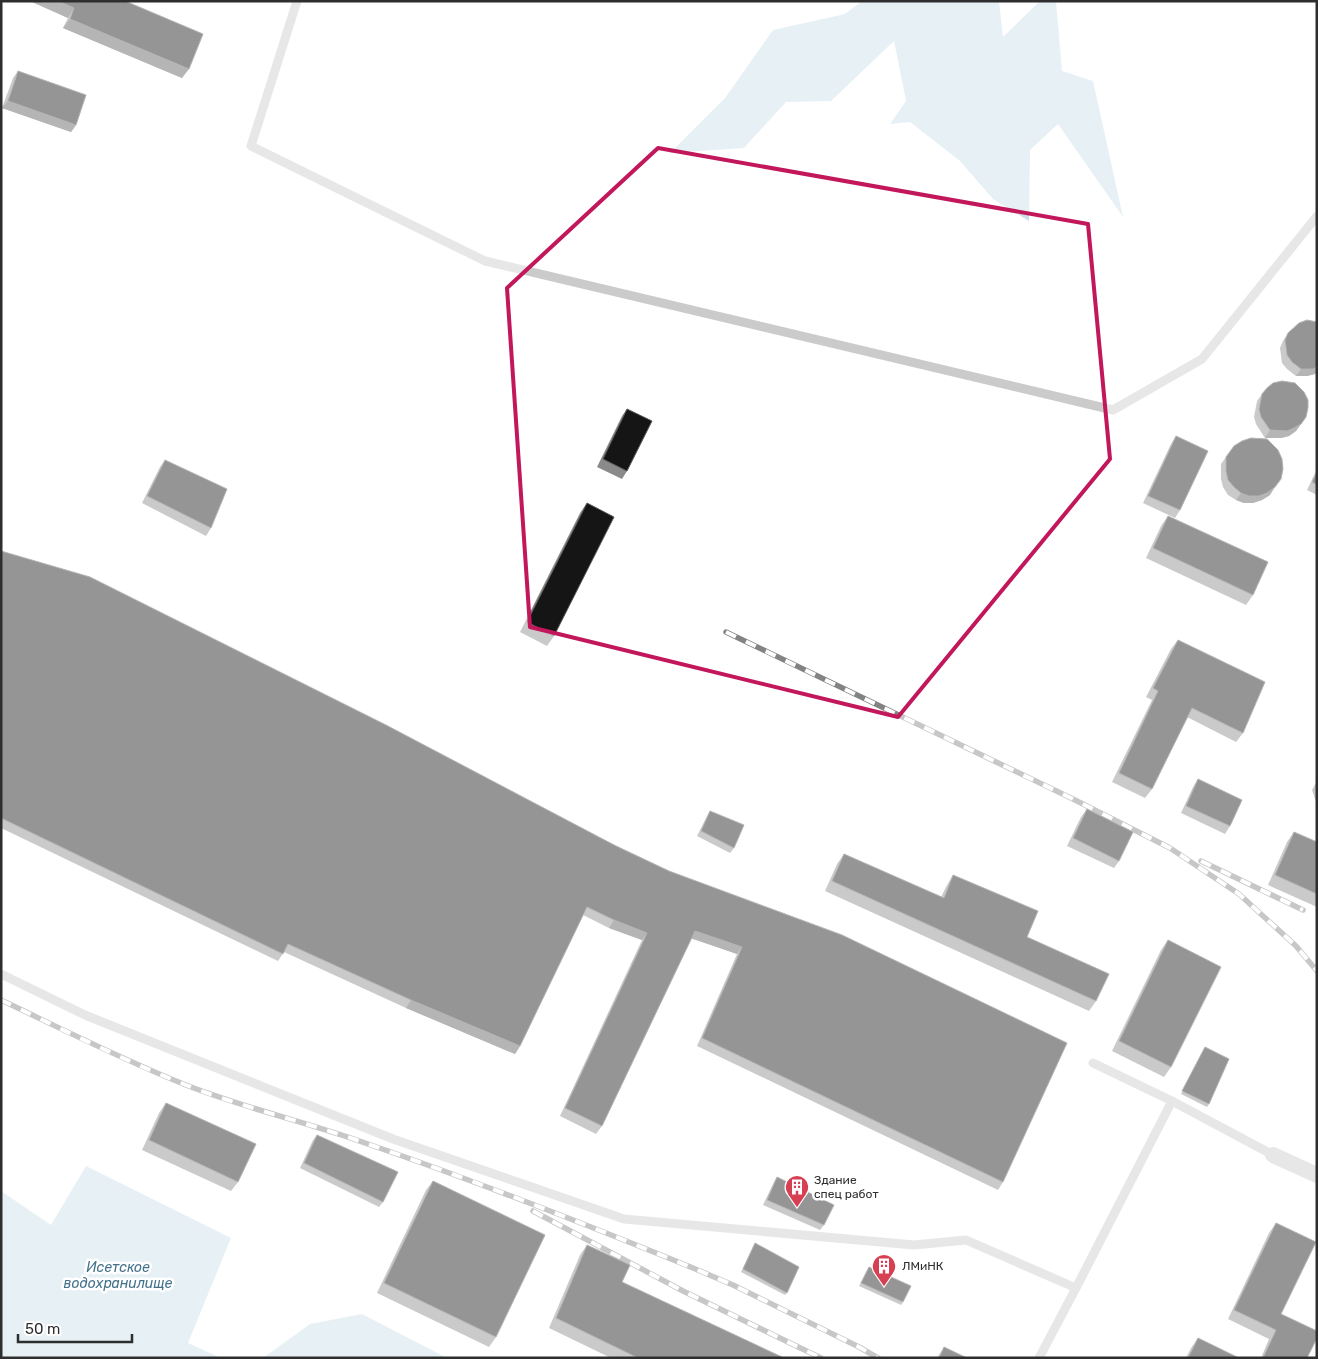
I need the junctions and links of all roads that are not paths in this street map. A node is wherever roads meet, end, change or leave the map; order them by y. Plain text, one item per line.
1 (297, 1) edge
2 (1317, 216) edge
3 (1, 974) edge
4 (1093, 1063) dead end
5 (1172, 1101) junction
6 (1273, 1155) joint
7 (1317, 1175) edge
8 (1076, 1288) junction
9 (1039, 1358) edge

1 - 2 lane
3 - 8 lane
4 - 5 lane
5 - 6 lane
5 - 8 lane
6 - 7 street
8 - 9 lane

